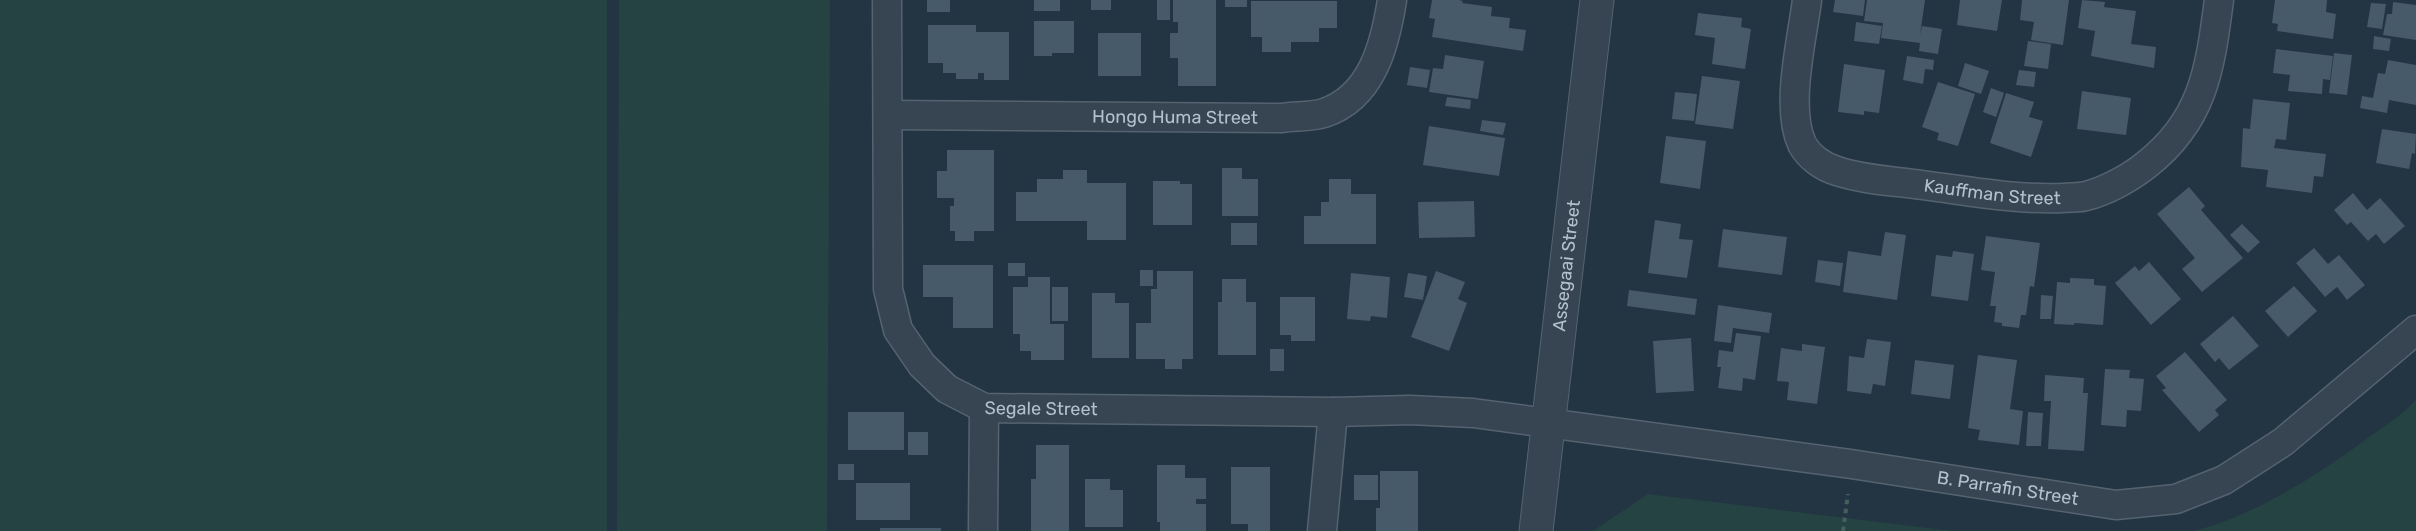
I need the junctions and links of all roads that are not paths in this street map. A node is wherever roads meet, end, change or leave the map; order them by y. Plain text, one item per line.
1 (887, 0) edge
2 (1392, 0) edge
3 (1597, 0) edge
4 (1807, 0) edge
5 (2219, 0) edge
6 (889, 115) junction
7 (2416, 330) edge
8 (984, 408) junction
9 (1333, 412) junction
10 (1548, 424) junction
11 (983, 531) edge
12 (1322, 531) edge
13 (1536, 531) edge

1 - 6 street, Segale Street
2 - 6 street, Hongo Huma Street
3 - 10 street, Assegaai Street
4 - 5 street, Kauffman Street
6 - 8 street, Segale Street
7 - 10 street, B. Parrafin Street
8 - 9 street, Segale Street
8 - 11 street
9 - 10 street, Segale Street
9 - 12 street
10 - 13 street, Assegaai Street

